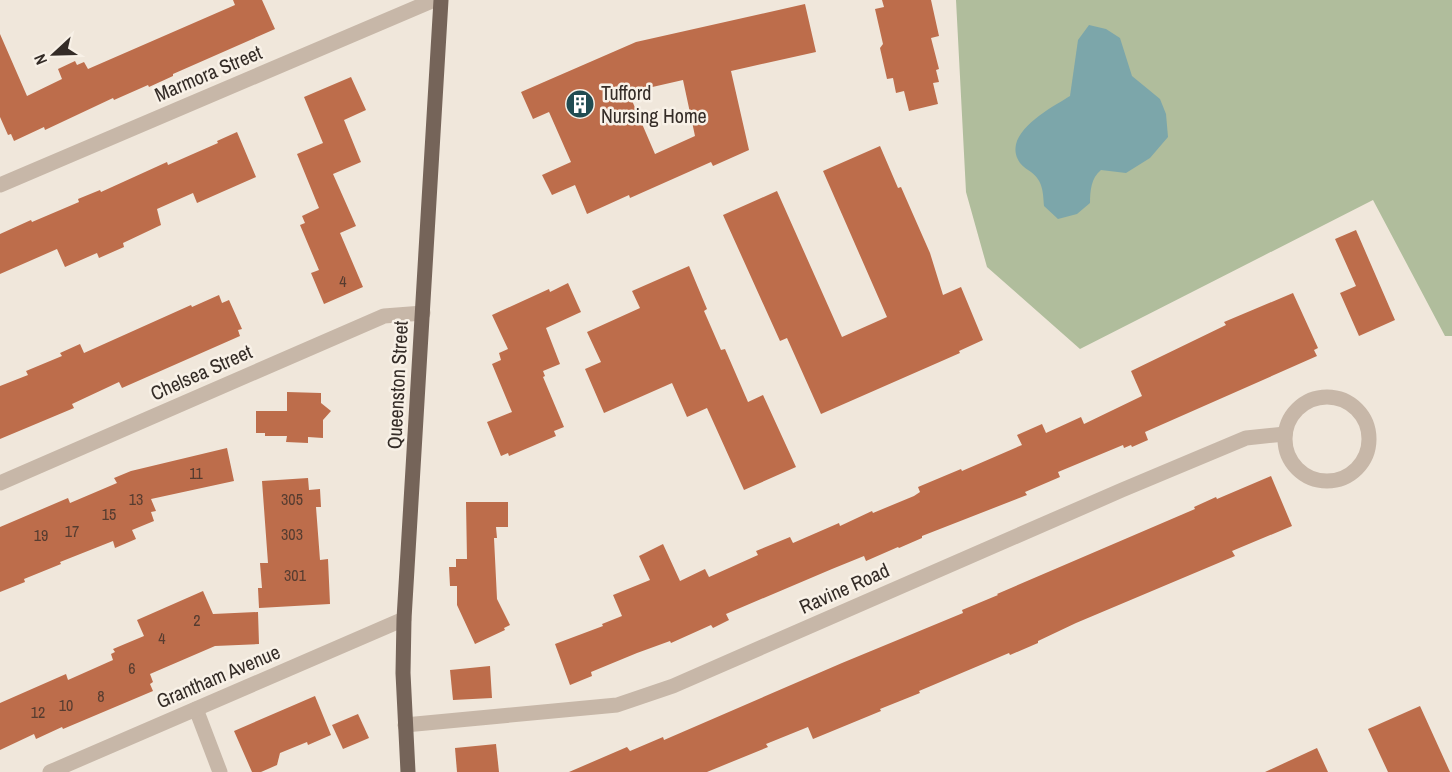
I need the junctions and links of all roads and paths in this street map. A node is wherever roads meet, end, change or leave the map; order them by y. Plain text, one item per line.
1 (434, 0) edge
2 (441, 0) edge
3 (0, 185) edge
4 (423, 313) junction
5 (1285, 434) junction
6 (0, 483) edge
7 (404, 619) junction
8 (196, 709) junction
9 (405, 725) junction
10 (50, 772) edge
11 (220, 772) edge
12 (408, 772) edge

1 - 3 street, Marmora Street
2 - 4 main road, Queenston Street
4 - 6 street, Chelsea Street
4 - 7 main road, Queenston Street
5 - 5 street
5 - 9 street, Ravine Road
7 - 8 street, Grantham Avenue
7 - 9 main road, Queenston Street
8 - 10 street, Grantham Avenue
8 - 11 street
9 - 12 main road, Queenston Street

